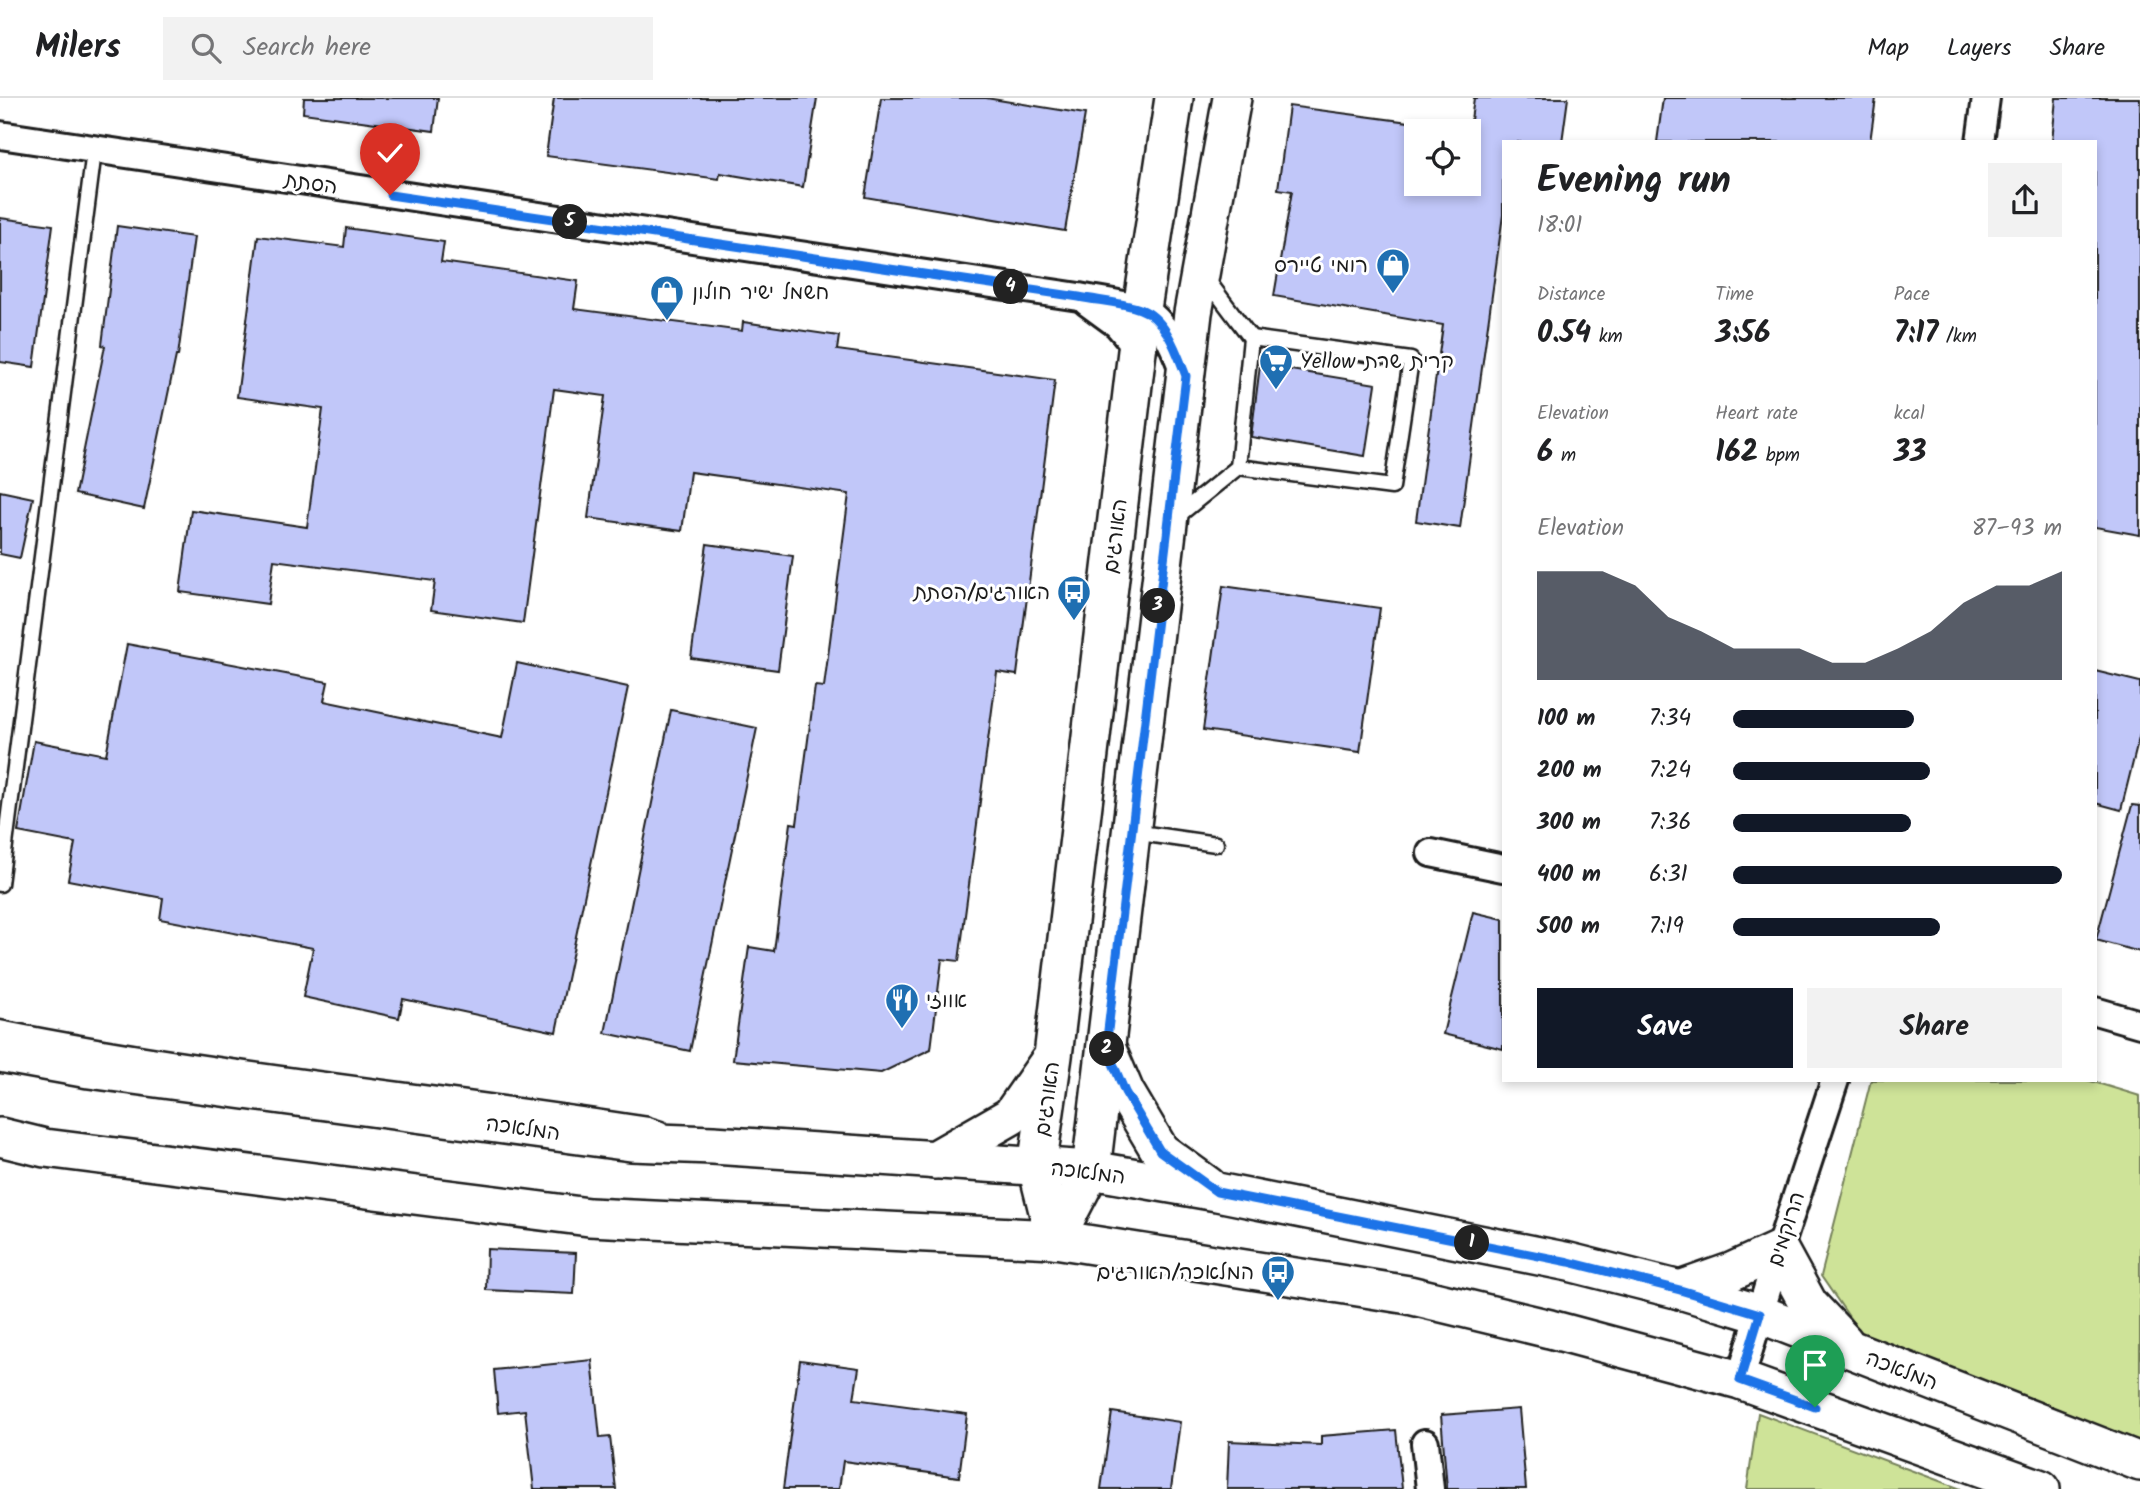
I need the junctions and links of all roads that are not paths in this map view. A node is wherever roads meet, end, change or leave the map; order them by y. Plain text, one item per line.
1 (1174, 98) edge
2 (1232, 98) edge
3 (1986, 98) edge
4 (0, 135) edge
5 (1980, 140) edge
6 (94, 151) junction
7 (1201, 273) junction
8 (1079, 297) junction
9 (1142, 309) junction
10 (1251, 338) junction
11 (1137, 347) junction
12 (1186, 376) junction
13 (1238, 467) junction
14 (1168, 523) junction
15 (1131, 832) junction
16 (1216, 844) dead end
17 (1431, 853) dead end
18 (1502, 868) edge
19 (0, 884) edge
20 (2097, 1012) edge
21 (2140, 1024) edge
22 (0, 1028) edge
23 (1106, 1047) junction
24 (0, 1053) edge
25 (1053, 1056) junction
26 (1834, 1082) edge
27 (0, 1137) edge
28 (713, 1145) junction
29 (934, 1160) junction
30 (1037, 1167) junction
31 (1091, 1170) junction
32 (1217, 1192) junction
33 (1055, 1239) junction
34 (1779, 1251) junction
35 (1680, 1290) junction
36 (1760, 1314) junction
37 (1852, 1350) junction
38 (1740, 1380) junction
39 (1424, 1443) dead end
40 (2140, 1462) edge
41 (1430, 1489) edge
42 (2041, 1489) edge

1 - 9 main road, האורגים
2 - 7 main road
3 - 5 street
4 - 6 street, הסתת
6 - 8 street, הסתת
6 - 19 lane
7 - 10 lane
7 - 12 main road
8 - 9 street, הסתת
8 - 11 street, הסתת
9 - 11 main road, האורגים
9 - 12 street
10 - 13 lane
10 - 13 lane
11 - 25 main road, האורגים
12 - 14 main road
13 - 14 lane
14 - 15 main road
15 - 16 lane
15 - 23 main road
17 - 18 street
20 - 21 street
22 - 28 lane
23 - 31 main road
23 - 32 main road
24 - 28 main road, המלאכה
25 - 29 main road
25 - 30 main road, האורגים
26 - 34 street, הרוקמים
27 - 33 main road
28 - 29 main road, המלאכה
29 - 30 main road, המלאכה
30 - 31 main road, המלאכה
30 - 33 main road, האורגים
31 - 32 main road, המלאכה
31 - 33 main road
32 - 35 main road, המלאכה
33 - 38 main road
34 - 35 main road
34 - 36 street, הרוקמים
34 - 37 main road
35 - 36 main road, המלאכה
36 - 37 main road, המלאכה
36 - 38 street, הרוקמים
37 - 40 main road, המלאכה
38 - 42 main road
39 - 41 street

